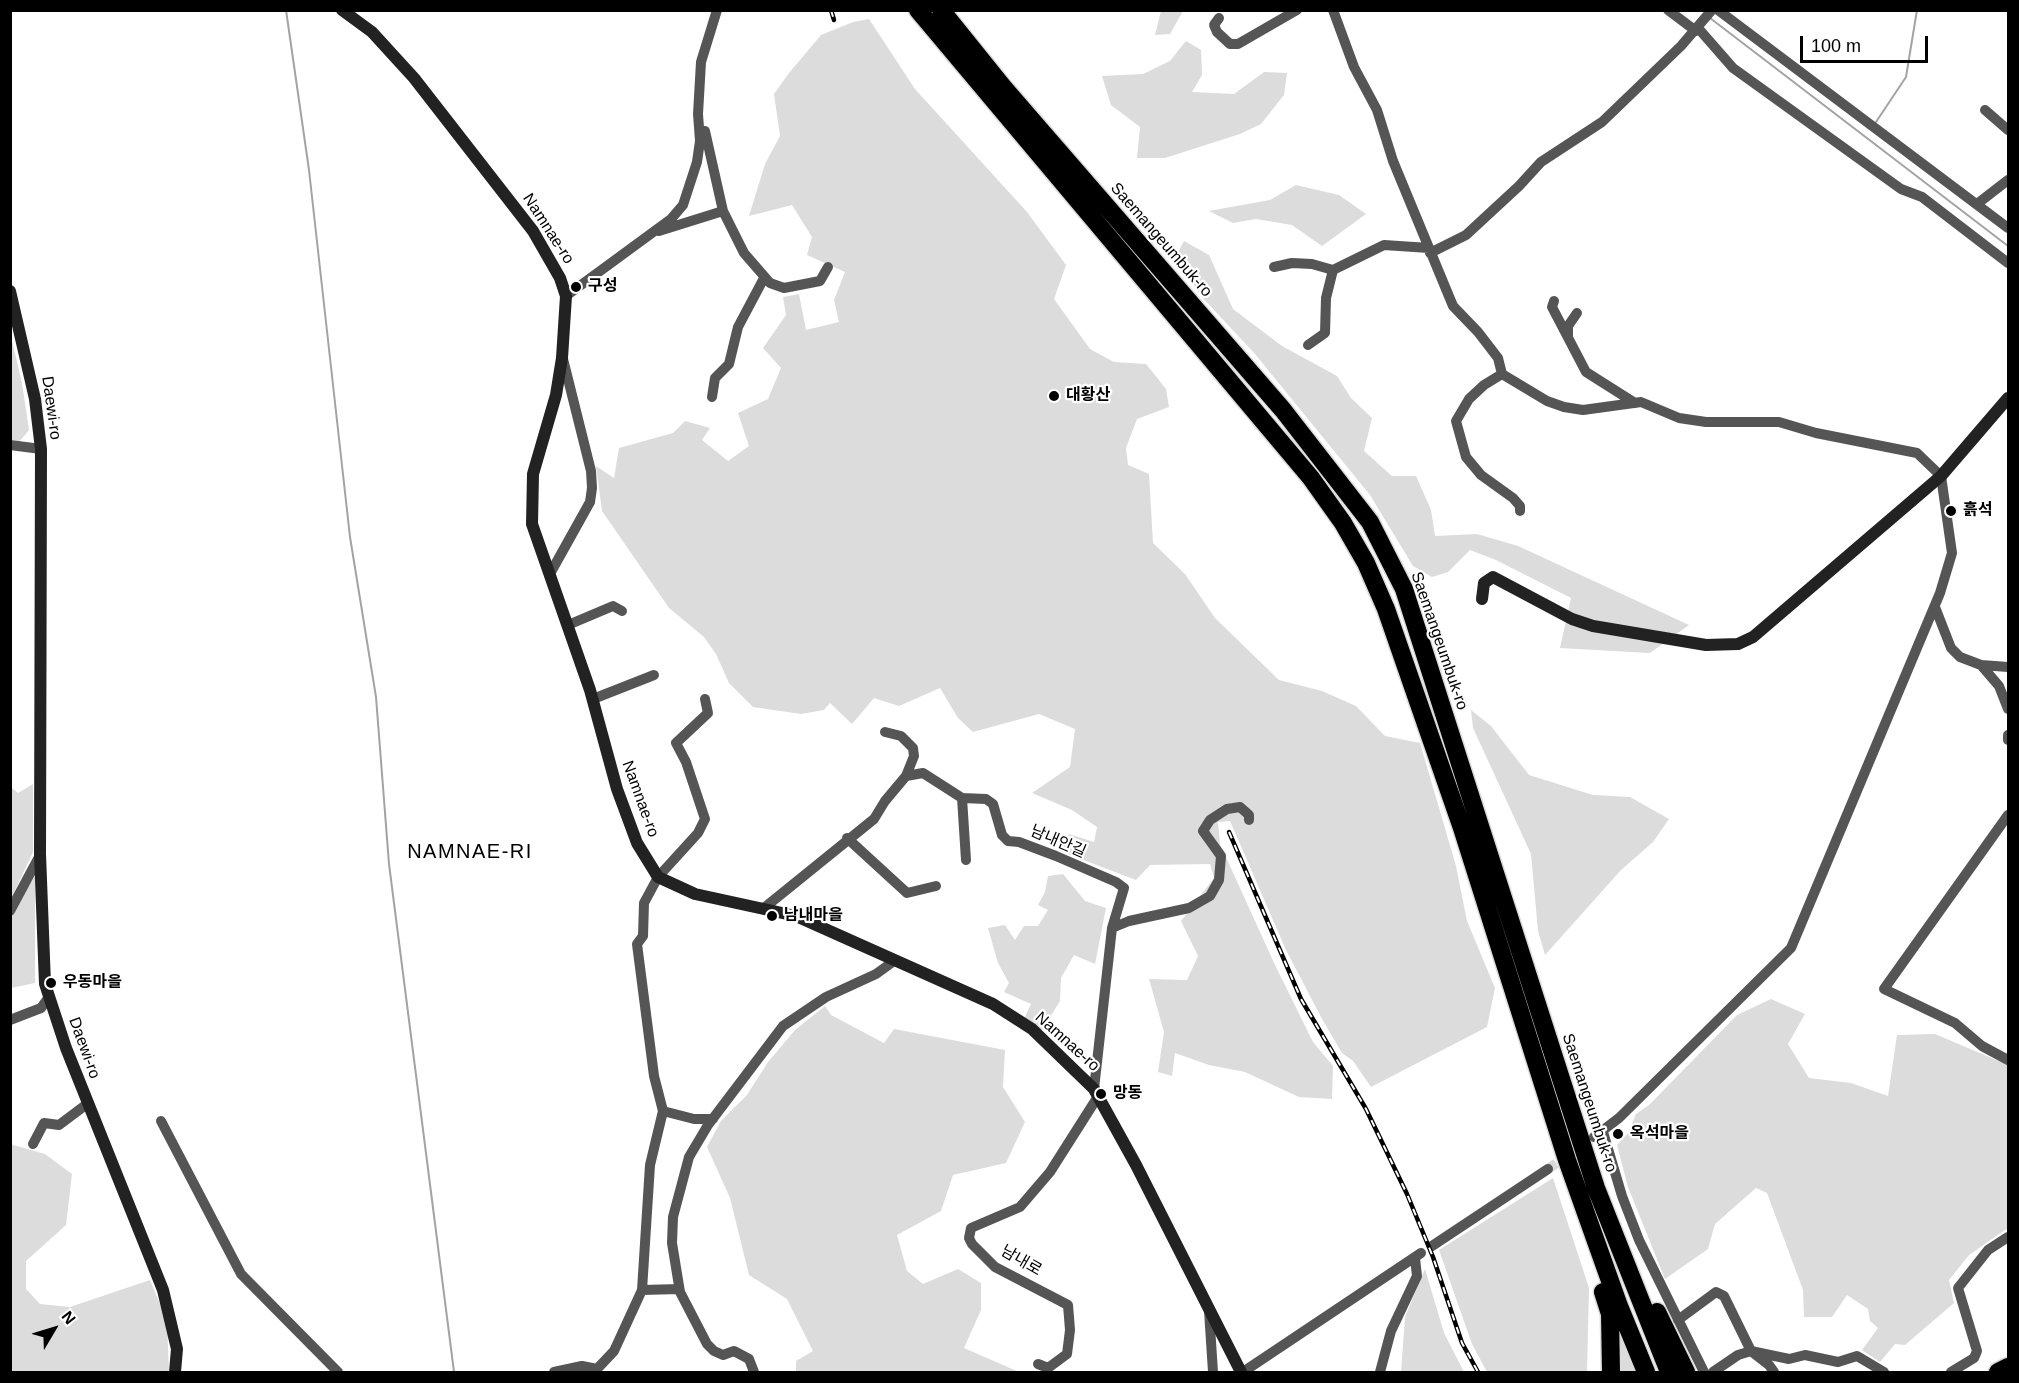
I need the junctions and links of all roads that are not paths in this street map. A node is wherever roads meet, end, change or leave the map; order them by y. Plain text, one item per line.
1 (342, 10) edge
2 (717, 10) edge
3 (918, 10) edge
4 (941, 10) edge
5 (1297, 10) edge
6 (1333, 10) edge
7 (1668, 10) edge
8 (1718, 10) edge
9 (1711, 11) edge
10 (1219, 18) dead end
11 (1698, 27) junction
12 (1984, 110) dead end
13 (698, 114) junction
14 (2008, 130) edge
15 (2008, 180) edge
16 (1977, 204) junction
17 (723, 211) junction
18 (2008, 228) edge
19 (649, 234) junction
20 (1429, 250) junction
21 (2008, 263) edge
22 (828, 267) dead end
23 (1274, 267) dead end
24 (1333, 270) junction
25 (764, 278) junction
26 (10, 291) edge
27 (566, 296) junction
28 (1554, 301) dead end
29 (1577, 313) dead end
30 (1569, 343) junction
31 (1308, 345) dead end
32 (562, 358) junction
33 (1502, 374) junction
34 (712, 397) dead end
35 (2008, 398) edge
36 (1635, 403) junction
37 (10, 445) edge
38 (41, 449) junction
39 (1941, 476) junction
40 (1520, 510) dead end
41 (551, 572) junction
42 (1482, 599) dead end
43 (1935, 607) junction
44 (622, 611) dead end
45 (568, 625) junction
46 (1981, 664) junction
47 (2008, 667) edge
48 (654, 675) dead end
49 (593, 699) junction
50 (705, 699) dead end
51 (2008, 709) edge
52 (885, 732) dead end
53 (2008, 735) edge
54 (2008, 741) edge
55 (906, 776) junction
56 (962, 798) junction
57 (2008, 815) edge
58 (1249, 820) dead end
59 (847, 838) junction
60 (40, 854) junction
61 (966, 860) dead end
62 (658, 878) junction
63 (936, 886) dead end
64 (764, 908) junction
65 (10, 911) edge
66 (1112, 928) junction
67 (894, 961) junction
68 (49, 997) junction
69 (10, 1020) edge
70 (2008, 1060) edge
71 (1096, 1093) junction
72 (87, 1104) junction
73 (663, 1111) junction
74 (713, 1119) junction
75 (161, 1121) dead end
76 (33, 1144) dead end
77 (1567, 1160) junction
78 (1548, 1170) tunnel mouth
79 (1596, 1188) junction
80 (2008, 1237) edge
81 (1432, 1246) dead end
82 (679, 1288) junction
83 (642, 1290) junction
84 (1209, 1308) junction
85 (1678, 1320) junction
86 (1750, 1351) junction
87 (1038, 1364) dead end
88 (2008, 1368) edge
89 (598, 1371) edge
90 (175, 1372) edge
91 (338, 1372) edge
92 (554, 1372) edge
93 (754, 1372) edge
94 (1213, 1372) edge
95 (1242, 1372) edge
96 (1380, 1372) edge
97 (1611, 1372) edge
98 (1646, 1372) edge
99 (1669, 1372) edge
100 (1686, 1372) edge
101 (1704, 1372) edge
102 (1713, 1372) edge
103 (1774, 1372) edge
104 (1884, 1372) edge
105 (1951, 1372) edge
106 (2000, 1372) edge

1 - 27 street, Namnae-ro
2 - 13 street
3 - 77 highway
4 - 79 highway, Saemangeumbuk-ro
5 - 10 street
6 - 20 street
7 - 11 street
8 - 16 street
9 - 11 street
11 - 20 street
11 - 21 street
12 - 14 street
13 - 17 street
13 - 19 street
15 - 16 street
16 - 18 street
17 - 19 street
17 - 25 street
19 - 27 street
20 - 24 street
20 - 33 street
22 - 25 street
23 - 24 street
24 - 31 street
25 - 34 street
26 - 38 street, Daewi-ro
27 - 32 street, Namnae-ro
28 - 30 street
29 - 30 street
30 - 36 street
32 - 41 street, Namnae-ro
32 - 41 street
33 - 36 street
33 - 40 street
35 - 39 street
36 - 39 street
37 - 38 street
38 - 60 street, Daewi-ro
39 - 42 street
39 - 43 street
41 - 45 street, Namnae-ro
43 - 46 street
43 - 85 street
44 - 45 street
45 - 49 street, Namnae-ro
46 - 47 street
46 - 51 street
48 - 49 street
49 - 62 street, Namnae-ro
50 - 62 street
52 - 55 street
53 - 54 street
55 - 56 street, 남내안길
55 - 59 street
56 - 61 street
56 - 66 street, 남내안길
57 - 70 street
58 - 66 street
59 - 63 street
59 - 64 street
60 - 65 street
60 - 68 street, Daewi-ro
62 - 64 street, Namnae-ro
62 - 73 street
64 - 67 street, Namnae-ro
66 - 71 street, 남내안길
67 - 71 street, Namnae-ro
67 - 74 street
68 - 69 street
68 - 72 street, Daewi-ro
71 - 84 street, Namnae-ro
71 - 87 street, 남내로
72 - 76 street
72 - 90 street, Daewi-ro
73 - 74 street
73 - 83 street
74 - 82 street
75 - 91 street
77 - 97 highway
77 - 98 highway
78 - 81 street
79 - 99 highway, Saemangeumbuk-ro
79 - 100 highway
80 - 105 street
82 - 83 street
82 - 93 street
83 - 89 street
84 - 94 street
84 - 95 street, Namnae-ro
85 - 86 street
85 - 101 street
86 - 102 street
86 - 103 street
86 - 104 street
88 - 106 highway
89 - 92 street
95 - 96 street

